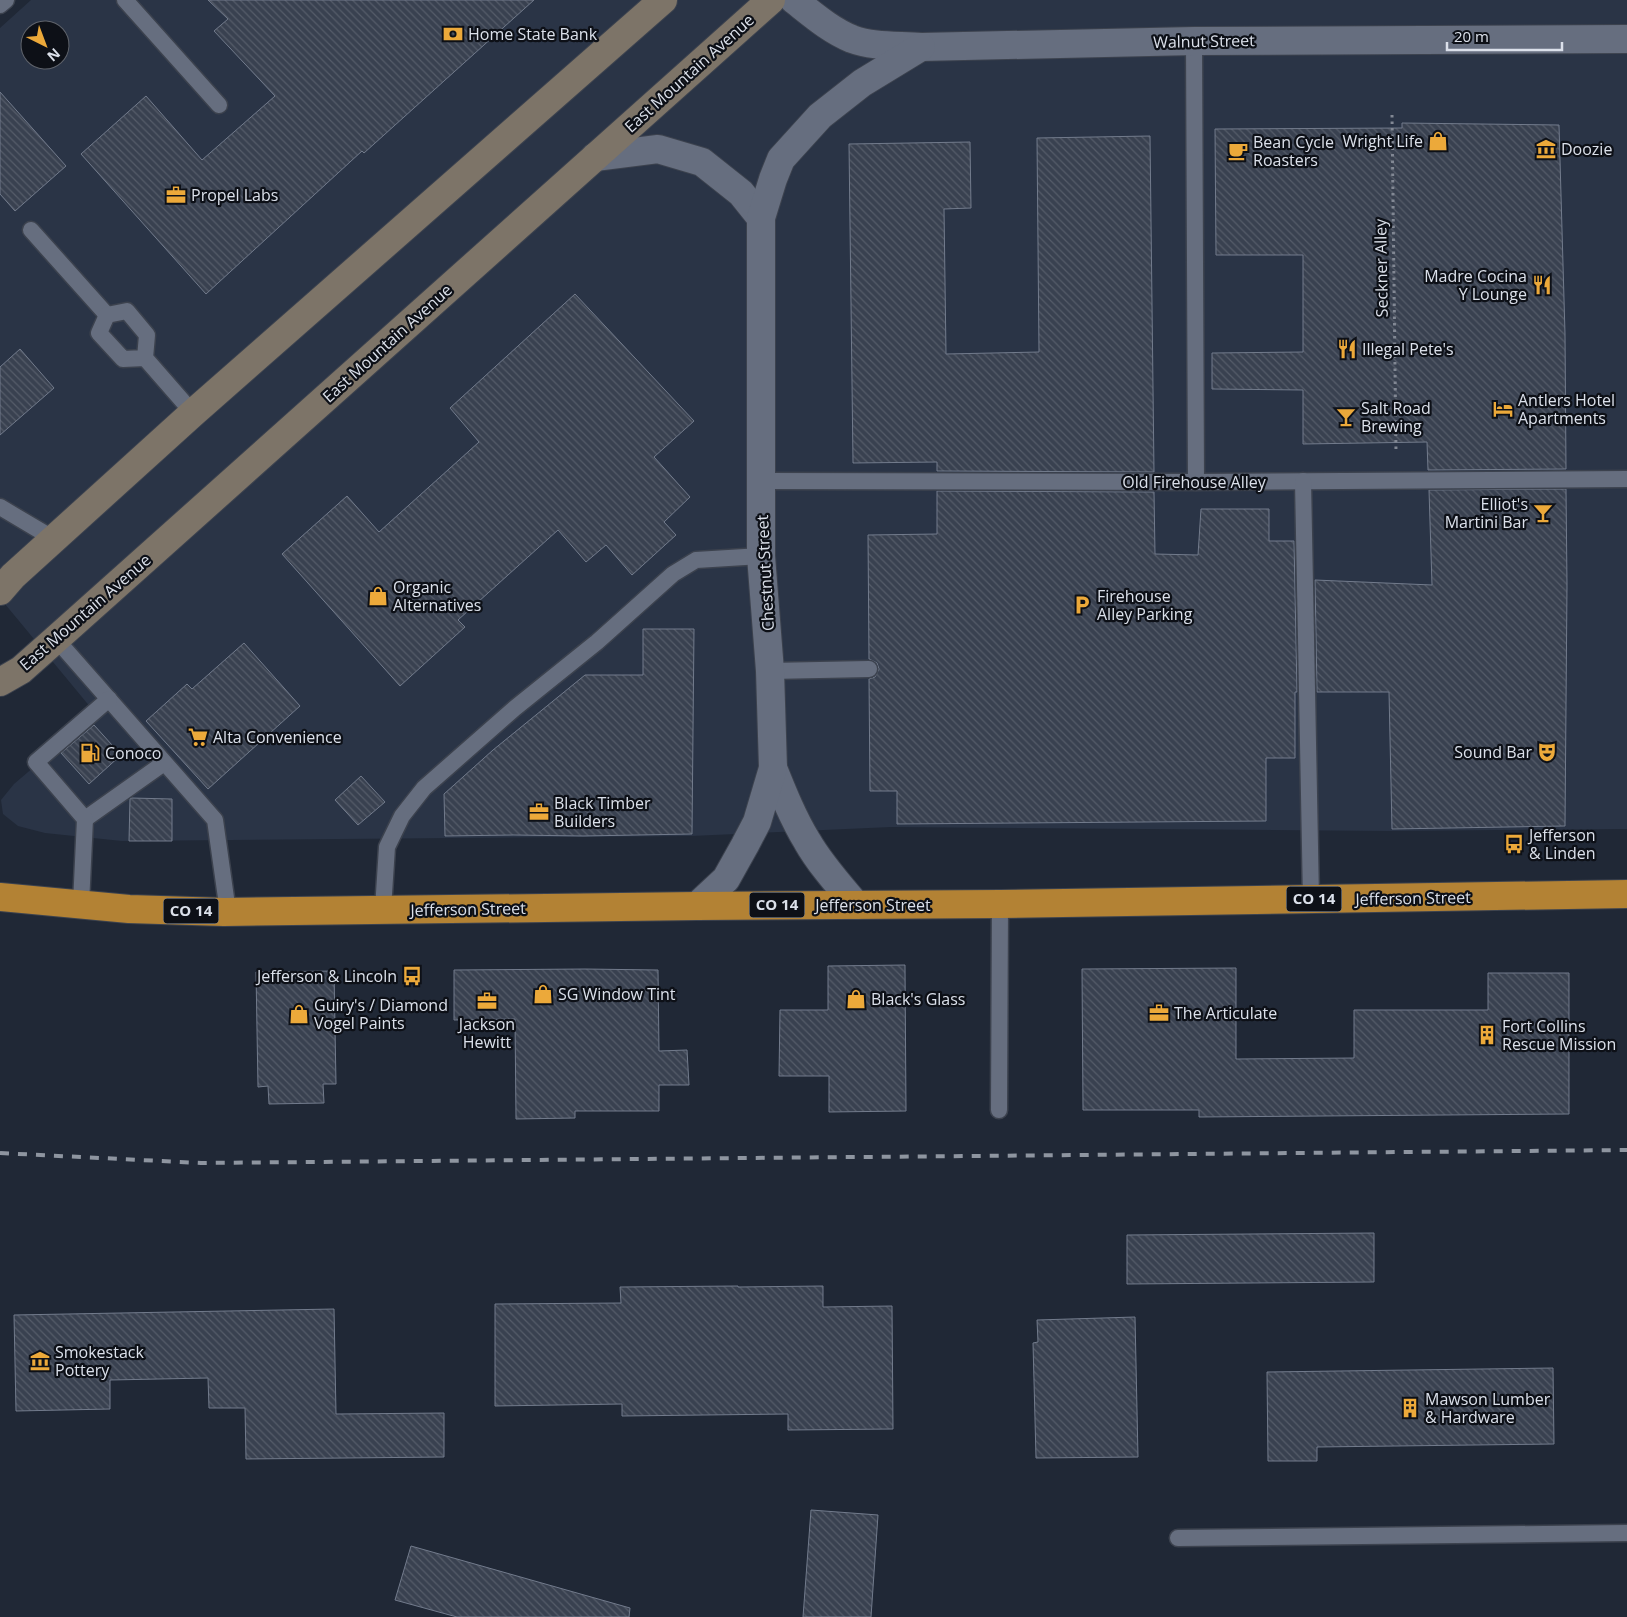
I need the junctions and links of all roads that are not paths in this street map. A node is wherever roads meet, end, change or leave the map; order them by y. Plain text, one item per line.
1 (6, 0) edge
2 (125, 0) edge
3 (663, 0) edge
4 (771, 0) edge
5 (794, 0) edge
6 (0, 5) edge
7 (1627, 39) edge
8 (1194, 41) junction
9 (921, 47) junction
10 (219, 105) dead end
11 (595, 157) junction
12 (761, 218) junction
13 (31, 230) dead end
14 (107, 315) junction
15 (146, 358) junction
16 (193, 413) junction
17 (1627, 479) edge
18 (762, 481) junction
19 (1302, 481) junction
20 (1196, 482) junction
21 (0, 507) edge
22 (54, 539) junction
23 (761, 556) junction
24 (0, 590) edge
25 (56, 639) junction
26 (869, 669) dead end
27 (770, 671) junction
28 (0, 682) edge
29 (110, 699) junction
30 (164, 762) junction
31 (772, 768) junction
32 (85, 819) junction
33 (1627, 894) edge
34 (0, 896) edge
35 (1311, 899) junction
36 (81, 904) junction
37 (1000, 904) junction
38 (856, 905) junction
39 (697, 906) junction
40 (383, 909) junction
41 (228, 912) junction
42 (999, 1110) dead end
43 (1627, 1533) edge
44 (1178, 1538) dead end

1 - 6 lane
2 - 10 lane
3 - 16 street
4 - 11 street, East Mountain Avenue
5 - 9 street, Walnut Street
7 - 8 street, Walnut Street
8 - 9 street, Walnut Street
8 - 20 lane
9 - 12 street, Chestnut Street
11 - 12 street
11 - 25 street, East Mountain Avenue
12 - 18 street, Chestnut Street
13 - 14 lane
14 - 15 lane
14 - 15 lane
15 - 16 lane
16 - 22 street
17 - 19 lane, Old Firehouse Alley
18 - 20 lane, Old Firehouse Alley
18 - 23 street, Chestnut Street
19 - 20 lane, Old Firehouse Alley
19 - 35 lane
21 - 22 lane
22 - 24 street
23 - 27 street, Chestnut Street
23 - 40 lane
25 - 28 street, East Mountain Avenue
25 - 29 lane
26 - 27 lane
27 - 31 street, Chestnut Street
29 - 30 lane
29 - 32 lane
30 - 32 lane
30 - 41 lane
31 - 38 street
31 - 39 street, Chestnut Street
32 - 36 lane
33 - 35 highway, Jefferson Street / CO 14
34 - 36 highway, Jefferson Street / CO 14
35 - 37 highway, Jefferson Street / CO 14
36 - 41 highway, Jefferson Street / CO 14
37 - 38 highway, Jefferson Street / CO 14
37 - 42 lane
38 - 39 highway, Jefferson Street / CO 14
39 - 40 highway, Jefferson Street / CO 14
40 - 41 highway, Jefferson Street / CO 14
43 - 44 lane

